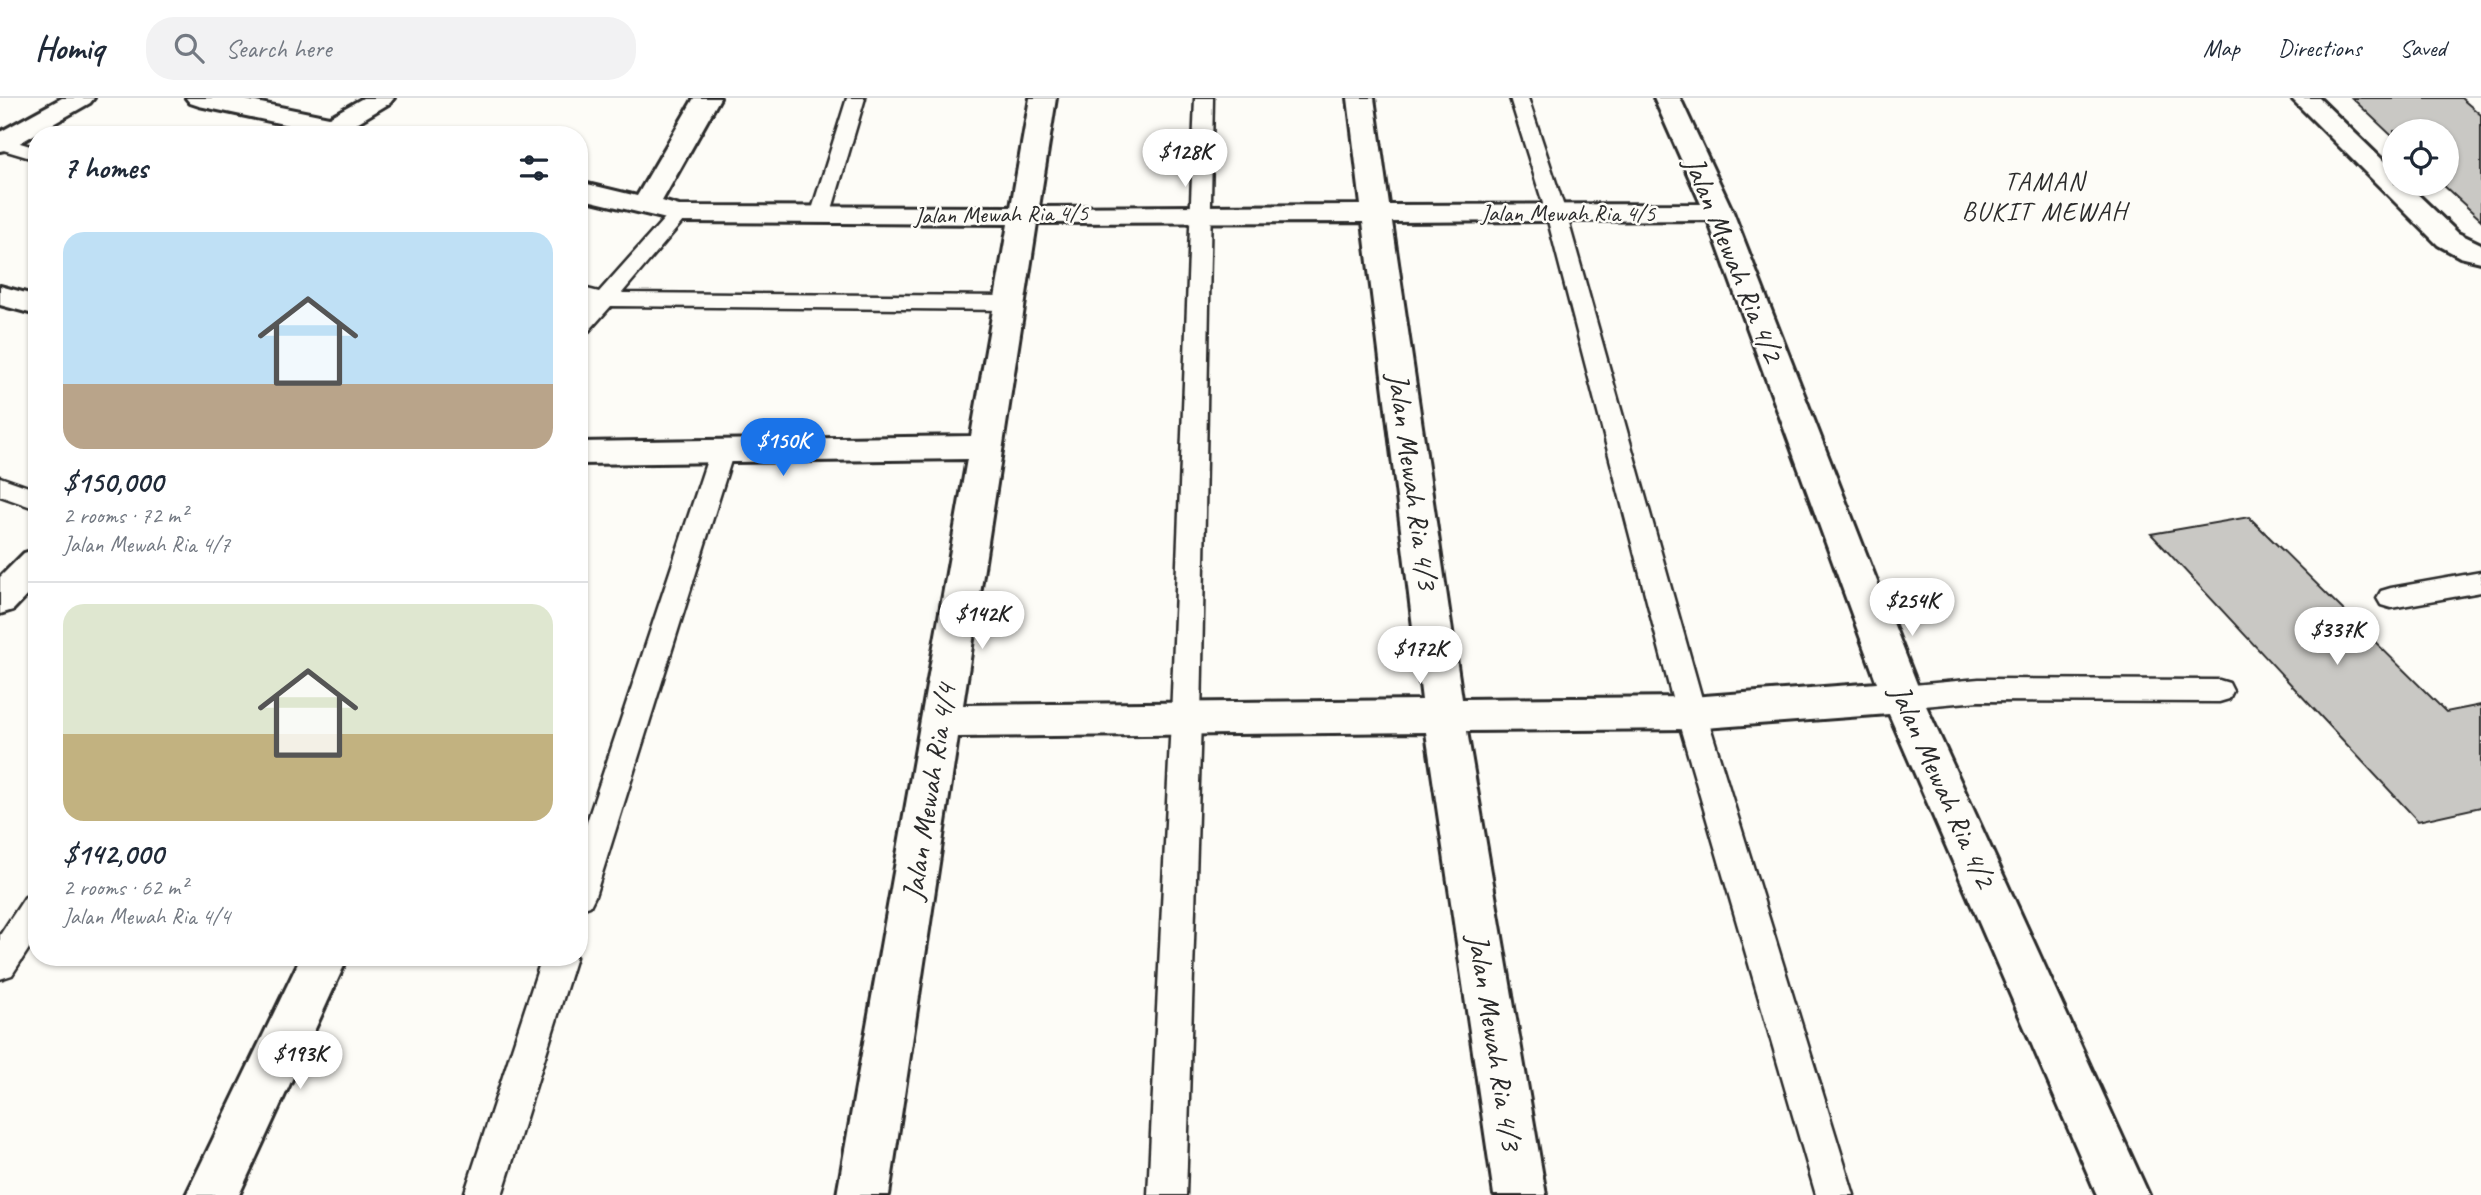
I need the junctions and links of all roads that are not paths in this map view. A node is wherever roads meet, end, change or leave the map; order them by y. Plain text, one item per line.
1 (80, 98) edge
2 (199, 98) edge
3 (381, 98) edge
4 (707, 98) edge
5 (856, 98) edge
6 (1043, 98) edge
7 (1205, 98) edge
8 (1362, 98) edge
9 (1519, 98) edge
10 (1667, 98) edge
11 (2304, 98) edge
12 (241, 102) edge
13 (30, 126) edge
14 (333, 126) joint
15 (28, 127) edge
16 (0, 143) edge
17 (28, 151) edge
18 (588, 192) edge
19 (645, 206) junction
20 (1719, 212) junction
21 (1201, 213) junction
22 (1377, 213) junction
23 (1556, 213) junction
24 (679, 214) junction
25 (1024, 214) junction
26 (820, 216) junction
27 (2481, 253) edge
28 (0, 295) edge
29 (588, 296) edge
30 (603, 299) junction
31 (28, 303) edge
32 (1009, 303) junction
33 (588, 317) edge
34 (985, 447) junction
35 (722, 451) junction
36 (588, 453) edge
37 (0, 486) edge
38 (28, 497) edge
39 (28, 571) edge
40 (2481, 582) edge
41 (2391, 598) dead end
42 (0, 600) edge
43 (2219, 691) dead end
44 (1902, 697) junction
45 (1691, 713) junction
46 (1444, 716) junction
47 (1186, 719) junction
48 (940, 722) junction
49 (588, 867) edge
50 (28, 921) edge
51 (0, 964) edge
52 (322, 966) edge
53 (556, 966) edge
54 (212, 1195) edge
55 (483, 1195) edge
56 (863, 1195) edge
57 (1167, 1195) edge
58 (1520, 1195) edge
59 (1835, 1195) edge
60 (2123, 1195) edge

1 - 13 street
2 - 12 street
3 - 14 street
4 - 19 street
5 - 26 lane
6 - 25 street, Jalan Mewah Ria 4/4
7 - 21 lane
8 - 22 street, Jalan Mewah Ria 4/3
9 - 23 lane
10 - 20 street, Jalan Mewah Ria 4/2
11 - 27 street
12 - 14 street
15 - 16 street
16 - 17 lane
18 - 19 street, Jalan Mewah Ria 4/5
19 - 24 street, Jalan Mewah Ria 4/5
20 - 23 street, Jalan Mewah Ria 4/5
20 - 44 street, Jalan Mewah Ria 4/2
21 - 22 street, Jalan Mewah Ria 4/5
21 - 25 street, Jalan Mewah Ria 4/5
21 - 47 lane
22 - 23 street, Jalan Mewah Ria 4/5
22 - 46 street, Jalan Mewah Ria 4/3
23 - 45 lane
24 - 26 street, Jalan Mewah Ria 4/5
24 - 30 lane
25 - 26 street, Jalan Mewah Ria 4/5
25 - 32 street, Jalan Mewah Ria 4/4
28 - 31 street
29 - 30 lane
30 - 32 lane
30 - 33 lane
32 - 34 street, Jalan Mewah Ria 4/4
34 - 35 street
34 - 48 street, Jalan Mewah Ria 4/4
35 - 36 street
35 - 49 lane
37 - 38 lane
39 - 42 street
40 - 41 lane
43 - 44 lane
44 - 45 street
44 - 60 street, Jalan Mewah Ria 4/2
45 - 46 street
45 - 59 lane
46 - 47 street
46 - 58 street, Jalan Mewah Ria 4/3
47 - 48 street
47 - 57 lane
48 - 56 street, Jalan Mewah Ria 4/4
50 - 51 lane
52 - 54 street
53 - 55 lane

